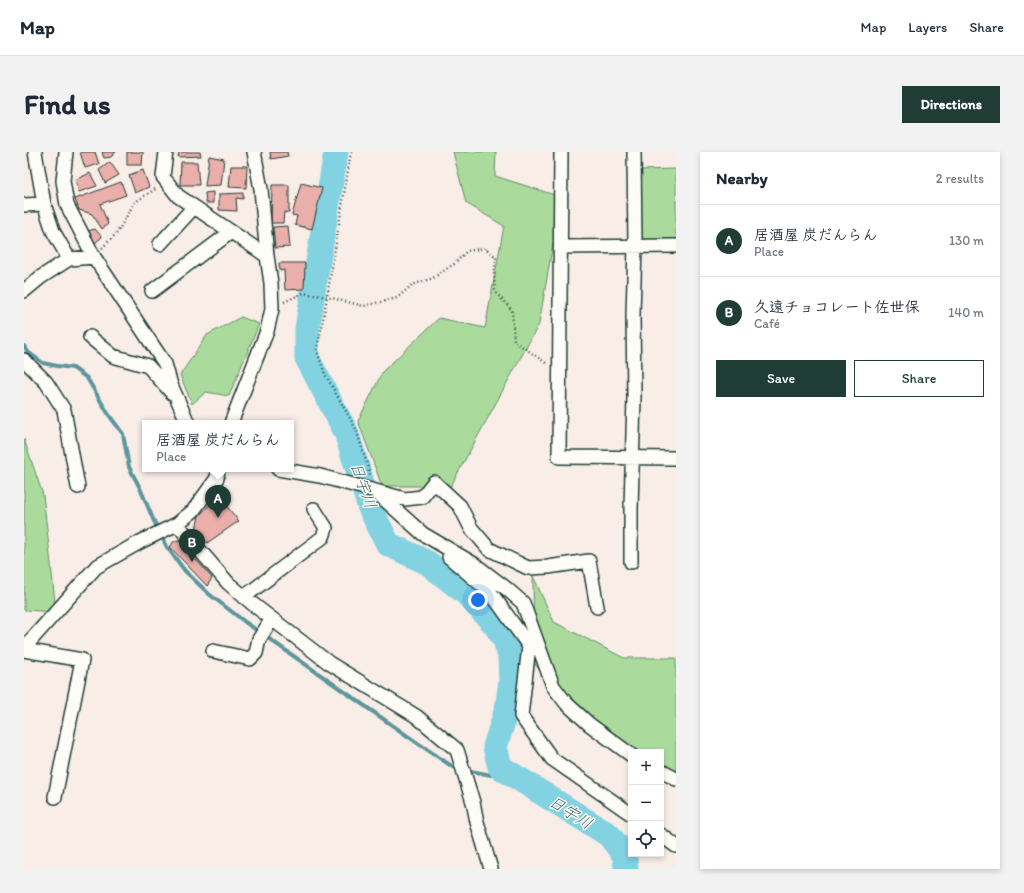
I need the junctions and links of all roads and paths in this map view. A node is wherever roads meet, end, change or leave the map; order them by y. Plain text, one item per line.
1 (35, 152) edge
2 (66, 152) edge
3 (166, 152) edge
4 (254, 152) edge
5 (351, 152) edge
6 (561, 152) edge
7 (634, 152) edge
8 (167, 182) junction
9 (44, 204) junction
10 (24, 205) edge
11 (194, 207) junction
12 (231, 232) junction
13 (160, 244) dead end
14 (635, 246) junction
15 (676, 246) edge
16 (561, 247) junction
17 (267, 256) junction
18 (94, 257) junction
19 (69, 259) junction
20 (24, 291) edge
21 (152, 291) dead end
22 (328, 296) junction
23 (272, 309) junction
24 (90, 337) dead end
25 (24, 360) edge
26 (560, 372) junction
27 (178, 401) junction
28 (187, 420) edge
29 (232, 420) edge
30 (632, 458) junction
31 (676, 458) edge
32 (218, 472) edge
33 (294, 472) edge
34 (78, 487) dead end
35 (375, 491) junction
36 (314, 509) dead end
37 (172, 526) junction
38 (423, 534) junction
39 (631, 562) dead end
40 (244, 597) junction
41 (597, 607) dead end
42 (270, 623) junction
43 (24, 649) edge
44 (213, 651) dead end
45 (628, 753) edge
46 (664, 773) edge
47 (676, 779) edge
48 (55, 797) dead end
49 (628, 812) edge
50 (664, 837) edge
51 (676, 846) edge
52 (491, 869) edge

1 - 9 street
2 - 18 street
3 - 8 street
4 - 17 street
5 - 22 path
6 - 16 street
7 - 14 street
8 - 11 street
8 - 18 path
9 - 10 street
9 - 19 street
11 - 12 street
11 - 13 street
12 - 17 street
12 - 21 street
14 - 15 street
14 - 16 street
14 - 30 street
16 - 26 street
17 - 23 street
18 - 19 street
18 - 27 street
19 - 20 street
22 - 23 path
22 - 26 path
22 - 35 path
23 - 29 street
24 - 27 street
25 - 34 street
26 - 30 street
27 - 28 street
30 - 31 street
30 - 39 street
32 - 37 street
33 - 35 street
35 - 38 street
35 - 41 street
36 - 40 street
37 - 40 street
37 - 43 street
38 - 45 street
38 - 49 street
40 - 42 street
42 - 44 street
42 - 52 street
43 - 48 street
46 - 47 street
50 - 51 street

